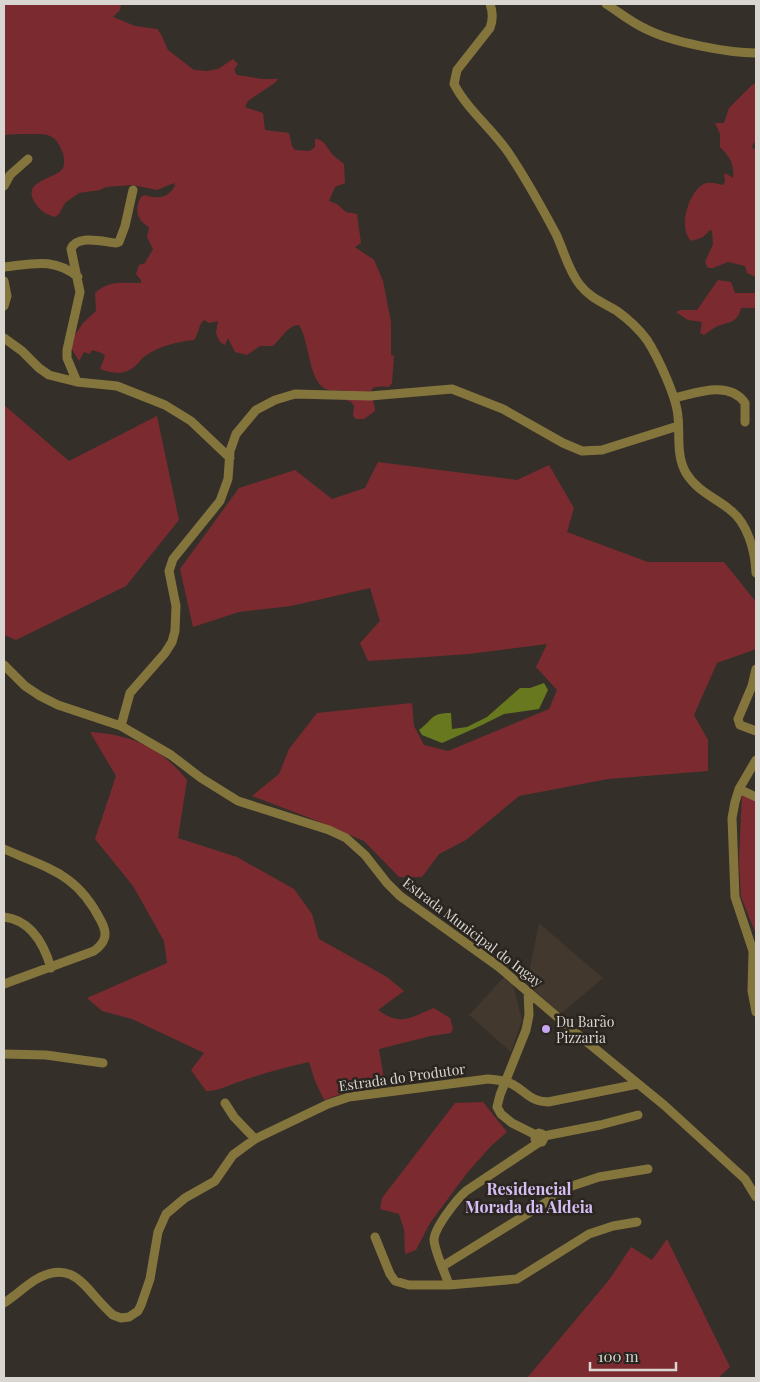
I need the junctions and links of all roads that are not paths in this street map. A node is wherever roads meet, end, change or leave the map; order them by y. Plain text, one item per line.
1 (490, 4) edge
2 (606, 4) edge
3 (756, 53) edge
4 (28, 159) dead end
5 (4, 186) edge
6 (133, 190) dead end
7 (4, 267) edge
8 (78, 278) junction
9 (4, 281) edge
10 (4, 306) edge
11 (4, 338) edge
12 (76, 382) junction
13 (674, 398) junction
14 (745, 422) dead end
15 (678, 426) junction
16 (230, 458) junction
17 (756, 558) edge
18 (756, 573) edge
19 (4, 666) edge
20 (756, 669) edge
21 (121, 726) junction
22 (756, 731) edge
23 (756, 760) edge
24 (739, 789) junction
25 (756, 797) edge
26 (6, 850) edge
27 (4, 917) edge
28 (51, 968) junction
29 (4, 984) edge
30 (528, 991) junction
31 (756, 1012) edge
32 (4, 1054) edge
33 (103, 1063) dead end
34 (506, 1081) junction
35 (638, 1084) junction
36 (225, 1103) dead end
37 (638, 1115) dead end
38 (255, 1138) junction
39 (539, 1138) junction
40 (648, 1169) dead end
41 (745, 1179) junction
42 (756, 1188) edge
43 (756, 1197) edge
44 (637, 1222) dead end
45 (374, 1237) dead end
46 (443, 1266) junction
47 (449, 1285) junction
48 (4, 1303) edge

1 - 13 street
2 - 3 street
4 - 5 street
6 - 8 street
7 - 8 street
8 - 12 street
9 - 10 street
11 - 12 street
12 - 16 street
13 - 14 street
13 - 15 street
15 - 16 street
15 - 17 street
16 - 21 street
17 - 18 street
19 - 21 street, Estrada Municipal do Ingay
20 - 22 street
21 - 30 street, Estrada Municipal do Ingay
23 - 24 street
24 - 25 street
24 - 31 street
26 - 28 street
27 - 28 street
28 - 29 street
30 - 34 street
30 - 35 street, Estrada Municipal do Ingay
32 - 33 street
34 - 35 street
34 - 38 street, Estrada do Produtor
34 - 39 street
35 - 41 street, Estrada Municipal do Ingay
36 - 38 street
37 - 39 street
38 - 48 street, Estrada do Produtor
39 - 46 street
40 - 46 street
41 - 42 street, Estrada Municipal do Ingay
41 - 43 street, Estrada Municipal do Ingay
44 - 47 street
45 - 47 street
46 - 47 street

